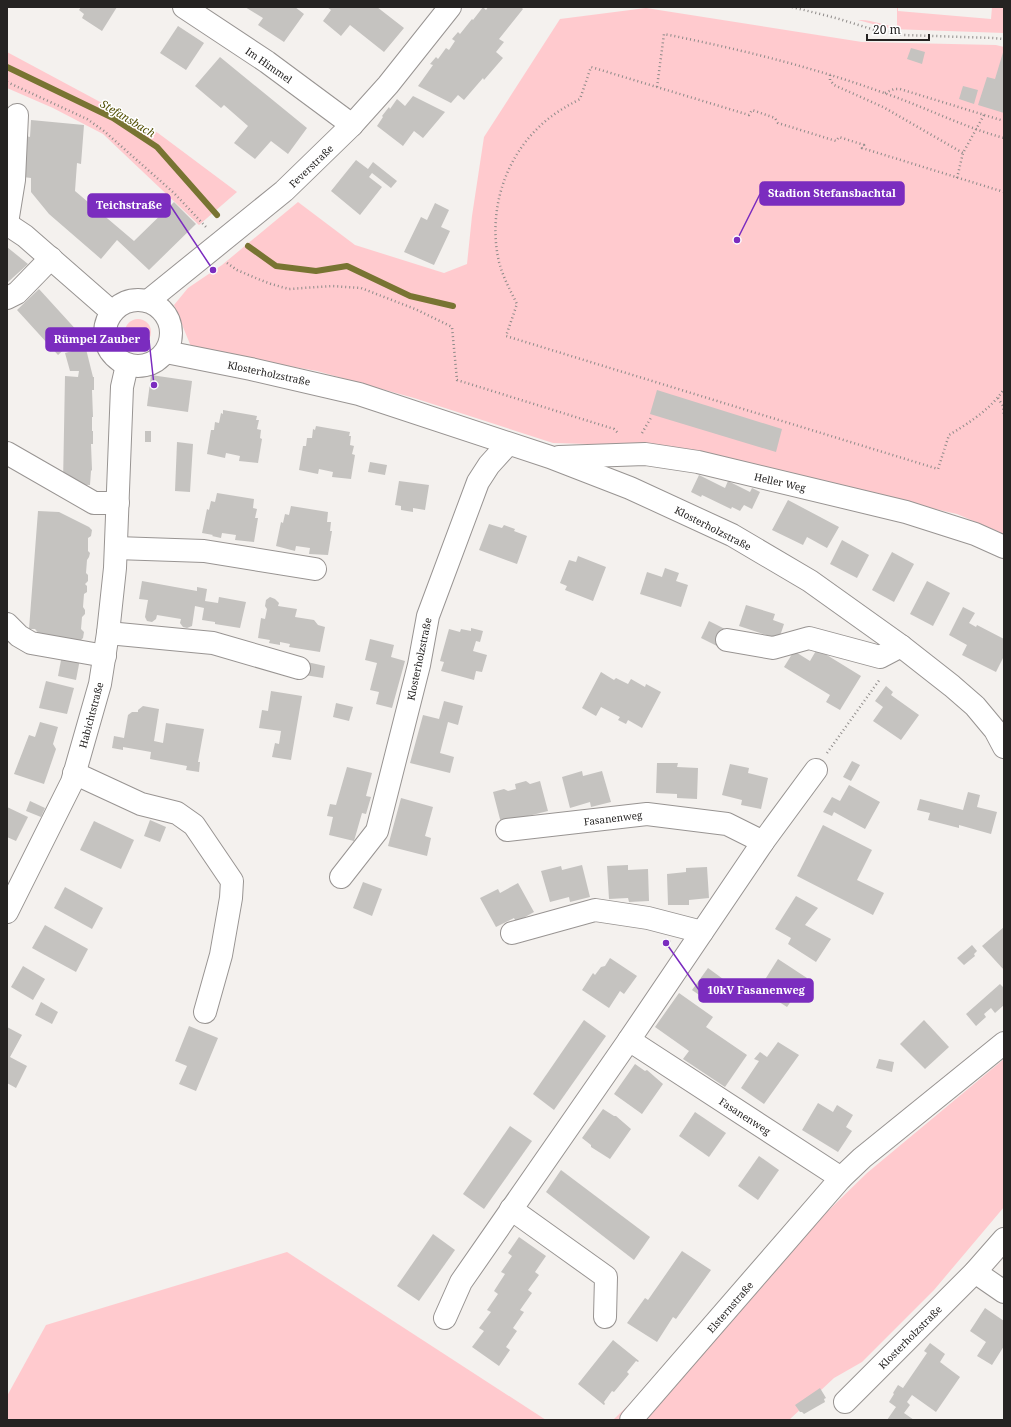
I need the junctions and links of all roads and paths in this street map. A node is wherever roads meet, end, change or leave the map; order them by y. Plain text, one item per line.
1 (184, 7) edge
2 (450, 7) edge
3 (792, 7) edge
4 (1004, 39) edge
5 (830, 75) junction
6 (7, 82) edge
7 (657, 87) junction
8 (885, 93) junction
9 (17, 115) dead end
10 (984, 115) junction
11 (1004, 121) edge
12 (352, 125) junction
13 (977, 130) junction
14 (1004, 138) edge
15 (963, 153) junction
16 (10, 178) edge
17 (957, 178) junction
18 (1004, 192) edge
19 (7, 223) edge
20 (215, 246) junction
21 (51, 258) junction
22 (7, 298) edge
23 (148, 301) junction
24 (112, 312) junction
25 (166, 352) junction
26 (127, 365) junction
27 (1004, 389) edge
28 (998, 398) junction
29 (652, 416) dead end
30 (1004, 416) edge
31 (508, 444) junction
32 (639, 449) junction
33 (7, 453) edge
34 (550, 457) junction
35 (118, 503) junction
36 (1004, 547) edge
37 (116, 548) junction
38 (315, 569) dead end
39 (7, 624) edge
40 (108, 633) junction
41 (727, 640) dead end
42 (901, 646) junction
43 (105, 656) junction
44 (299, 668) dead end
45 (880, 678) dead end
46 (1004, 747) edge
47 (830, 749) dead end
48 (816, 770) dead end
49 (74, 773) junction
50 (507, 830) dead end
51 (763, 842) junction
52 (340, 877) dead end
53 (7, 912) edge
54 (512, 932) dead end
55 (702, 932) junction
56 (205, 1012) dead end
57 (629, 1040) junction
58 (1004, 1043) edge
59 (834, 1185) junction
60 (511, 1209) junction
61 (1004, 1239) edge
62 (975, 1272) junction
63 (1004, 1292) edge
64 (605, 1317) dead end
65 (445, 1318) dead end
66 (845, 1402) dead end
67 (631, 1420) edge

1 - 12 street, Im Himmel
2 - 12 street, Feverstraße
3 - 4 path
5 - 7 path
5 - 8 path
5 - 15 path
6 - 20 path
7 - 17 path
7 - 28 path
8 - 10 path
8 - 13 path
9 - 16 street
10 - 11 path
10 - 13 path
12 - 20 street, Feverstraße
13 - 14 path
13 - 15 path
15 - 17 path
16 - 19 street
17 - 18 path
19 - 21 street
20 - 23 street, Feverstraße
20 - 32 path
21 - 22 street
21 - 24 street
23 - 24 street
23 - 25 street
24 - 26 street
25 - 26 street
25 - 31 street, Klosterholzstraße
26 - 35 street, Habichtstraße
27 - 28 path
28 - 30 path
29 - 32 path
31 - 34 street, Klosterholzstraße
31 - 52 street, Klosterholzstraße
32 - 34 street, Heller Weg
32 - 36 street, Heller Weg
33 - 35 street
34 - 42 street, Klosterholzstraße
35 - 37 street, Habichtstraße
37 - 38 street
37 - 40 street, Habichtstraße
39 - 43 street
40 - 43 street, Habichtstraße
40 - 44 street
41 - 42 street
42 - 46 street, Klosterholzstraße
43 - 49 street, Habichtstraße
45 - 47 path
48 - 51 street
49 - 53 street, Habichtstraße
49 - 56 street
50 - 51 street, Fasanenweg
51 - 55 street
54 - 55 street
55 - 57 street
57 - 59 street, Fasanenweg
57 - 60 street
58 - 59 street
59 - 67 street, Elsternstraße
60 - 64 street
60 - 65 street
61 - 62 street, Klosterholzstraße
62 - 63 street
62 - 66 street, Klosterholzstraße

